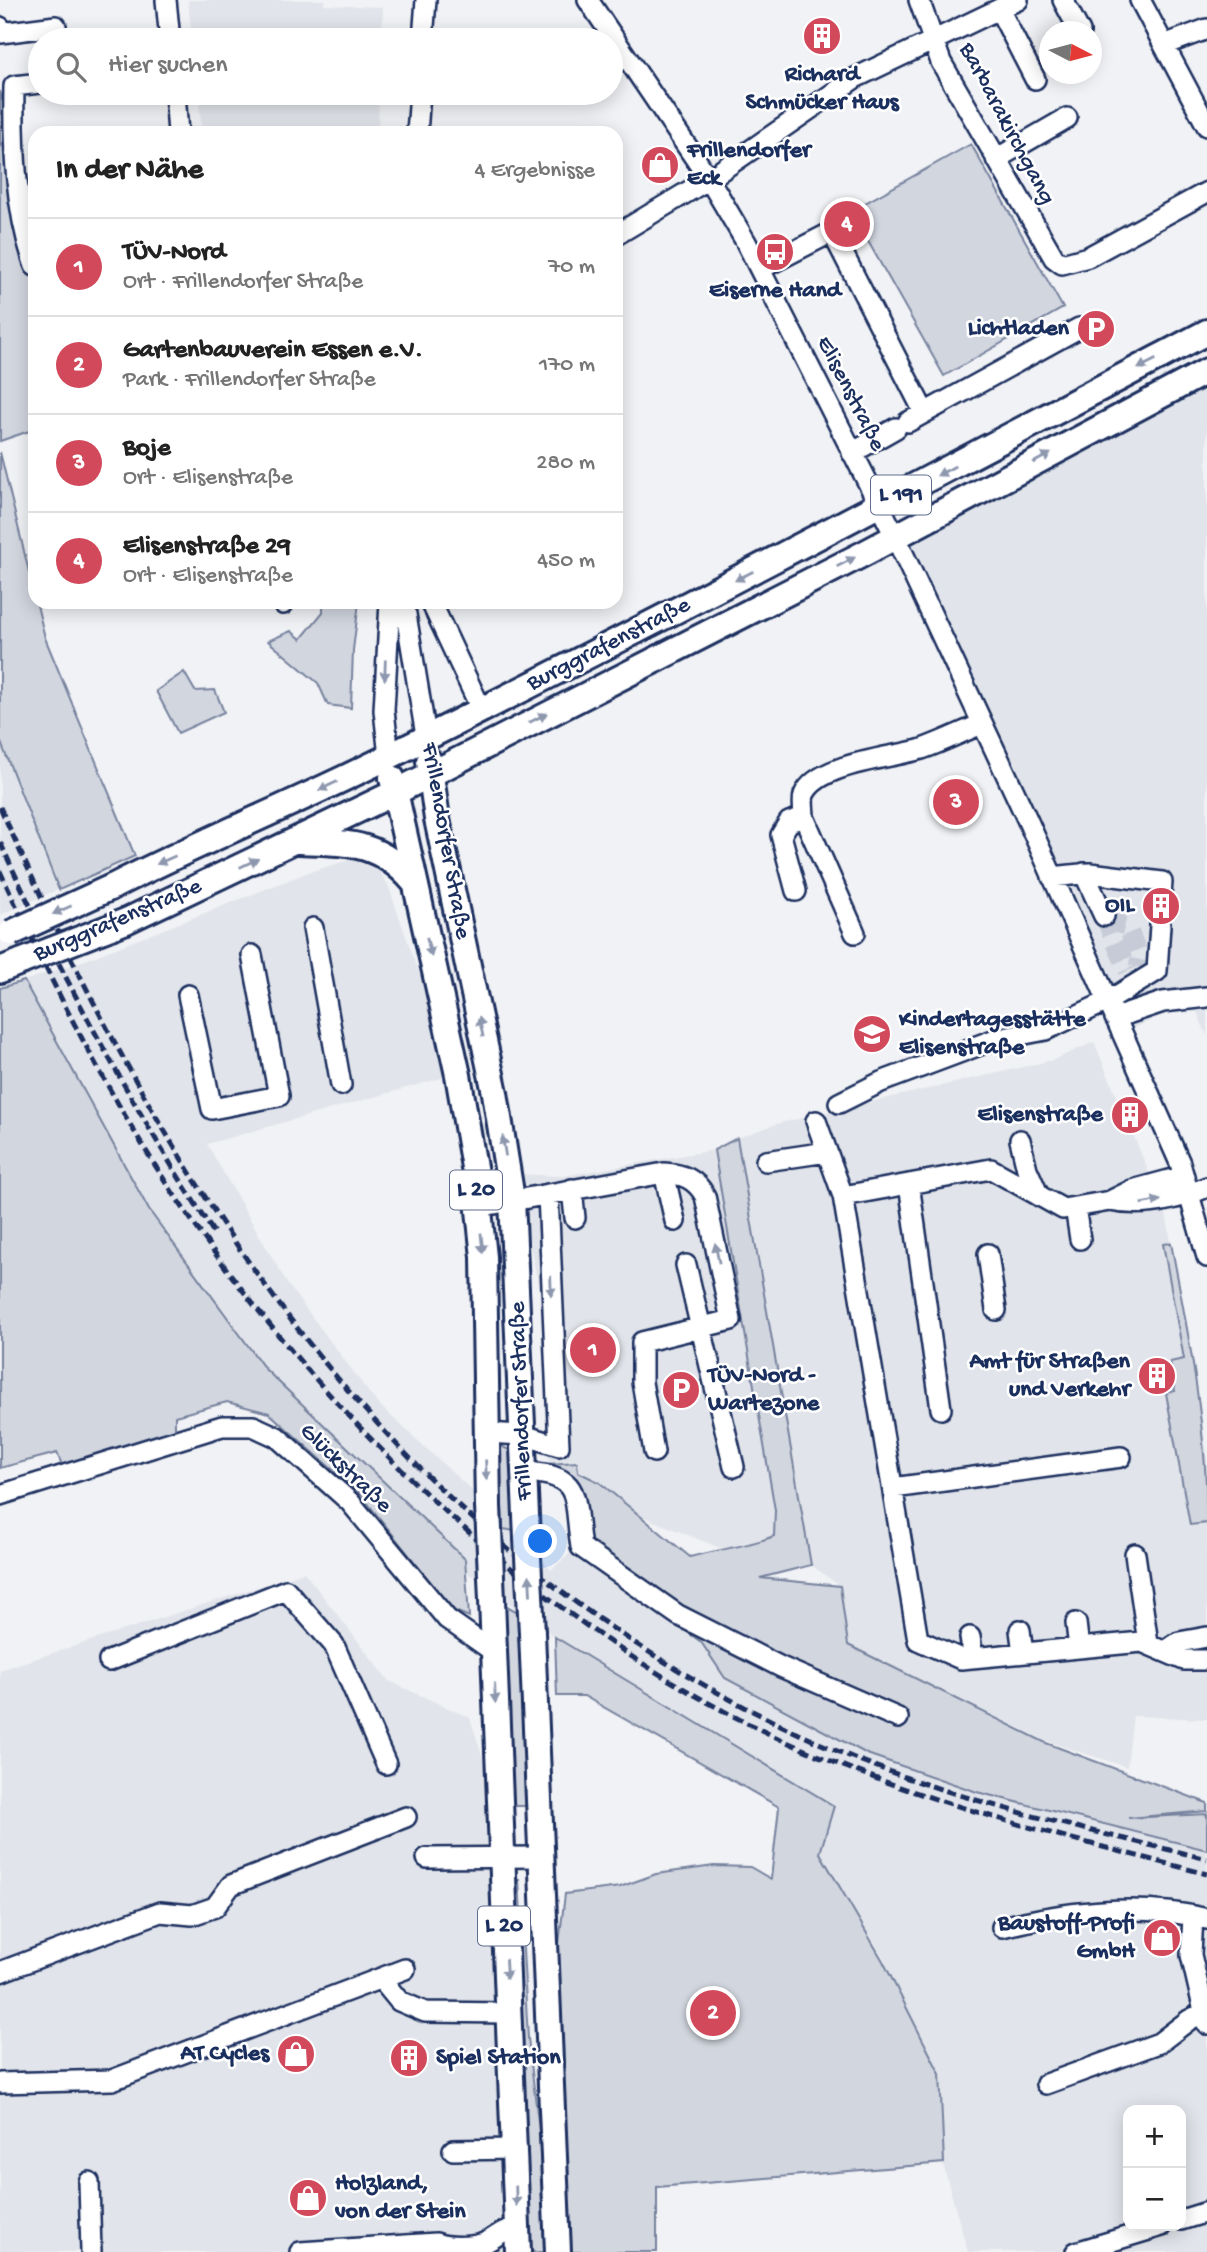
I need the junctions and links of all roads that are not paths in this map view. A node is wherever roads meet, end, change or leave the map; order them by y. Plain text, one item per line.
1 (166, 0) edge
2 (426, 0) edge
3 (588, 0) edge
4 (919, 0) edge
5 (1018, 0) edge
6 (1063, 0) edge
7 (1140, 0) edge
8 (999, 9) junction
9 (1074, 21) edge
10 (56, 26) dead end
11 (0, 27) edge
12 (40, 28) edge
13 (169, 28) edge
14 (424, 28) edge
15 (607, 28) edge
16 (1207, 29) edge
17 (28, 30) edge
18 (934, 38) junction
19 (1164, 45) junction
20 (623, 52) edge
21 (1035, 79) dead end
22 (28, 84) edge
23 (175, 105) edge
24 (419, 105) edge
25 (1067, 118) dead end
26 (177, 126) edge
27 (418, 126) edge
28 (1207, 126) edge
29 (996, 159) junction
30 (709, 179) junction
31 (1207, 192) edge
32 (623, 231) edge
33 (28, 245) edge
34 (760, 269) junction
35 (1079, 328) dead end
36 (1207, 332) edge
37 (1207, 371) edge
38 (909, 421) junction
39 (852, 453) junction
40 (880, 507) junction
41 (895, 536) junction
42 (390, 609) edge
43 (405, 609) edge
44 (434, 609) edge
45 (481, 709) junction
46 (982, 724) junction
47 (426, 736) junction
48 (389, 757) junction
49 (430, 775) junction
50 (394, 793) junction
51 (804, 817) junction
52 (295, 841) junction
53 (1084, 873) junction
54 (1052, 877) junction
55 (413, 881) junction
56 (796, 891) dead end
57 (1161, 895) dead end
58 (1104, 916) tunnel mouth
59 (1160, 925) tunnel mouth
60 (313, 928) dead end
61 (855, 933) dead end
62 (6, 935) edge
63 (252, 955) dead end
64 (11, 966) edge
65 (188, 995) dead end
66 (1207, 997) edge
67 (1111, 1010) junction
68 (341, 1085) dead end
69 (839, 1103) dead end
70 (817, 1121) dead end
71 (1020, 1140) dead end
72 (827, 1152) junction
73 (766, 1161) dead end
74 (664, 1173) junction
75 (909, 1184) junction
76 (1194, 1186) edge
77 (572, 1189) junction
78 (548, 1194) junction
79 (842, 1196) junction
80 (1039, 1196) junction
81 (512, 1199) junction
82 (478, 1207) junction
83 (1075, 1207) junction
84 (575, 1218) dead end
85 (675, 1221) dead end
86 (1080, 1239) dead end
87 (988, 1254) dead end
88 (1207, 1257) edge
89 (686, 1265) dead end
90 (996, 1310) dead end
91 (701, 1328) junction
92 (941, 1409) dead end
93 (485, 1433) junction
94 (523, 1435) junction
95 (654, 1452) dead end
96 (1121, 1457) dead end
97 (734, 1467) dead end
98 (525, 1472) junction
99 (893, 1488) junction
100 (0, 1495) edge
101 (1135, 1554) dead end
102 (1076, 1623) dead end
103 (1020, 1630) dead end
104 (970, 1637) dead end
105 (1207, 1637) edge
106 (1148, 1643) junction
107 (1079, 1647) junction
108 (1167, 1650) junction
109 (494, 1652) junction
110 (1023, 1653) junction
111 (973, 1658) junction
112 (1207, 1660) edge
113 (109, 1661) dead end
114 (898, 1718) dead end
115 (386, 1764) dead end
116 (406, 1817) dead end
117 (501, 1856) junction
118 (542, 1857) junction
119 (427, 1858) dead end
120 (1200, 1918) edge
121 (1002, 1927) dead end
122 (405, 1969) dead end
123 (0, 1972) edge
124 (381, 1979) junction
125 (508, 2013) junction
126 (1205, 2019) edge
127 (0, 2083) edge
128 (1046, 2084) dead end
129 (514, 2149) junction
130 (453, 2150) dead end
131 (89, 2182) dead end
132 (1207, 2212) edge
133 (1186, 2218) edge
134 (1145, 2231) edge
135 (517, 2240) edge
136 (90, 2252) edge
137 (300, 2252) edge
138 (558, 2252) edge
139 (1076, 2252) edge

1 - 13 street
2 - 14 street
3 - 15 street, Elisenstraße
4 - 18 street, Barbarakirchgang
5 - 8 street
6 - 9 street
7 - 19 street
8 - 18 street
8 - 21 street
10 - 12 street
11 - 17 street
16 - 19 street
18 - 29 street, Barbarakirchgang
18 - 30 street
19 - 28 street
20 - 30 street, Elisenstraße
22 - 33 street
23 - 26 street
24 - 27 street
25 - 29 street
29 - 31 street, Barbarakirchgang
30 - 32 street
30 - 34 street, Elisenstraße
34 - 38 street
34 - 39 street, Elisenstraße
35 - 38 street
36 -> 40 main road, Burggrafenstraße / L 191
41 -> 37 main road, Burggrafenstraße / L 191
38 - 39 street
39 - 40 street, Elisenstraße
40 - 41 street, Elisenstraße
40 -> 45 main road, Burggrafenstraße / L 191
41 - 46 street, Elisenstraße
49 -> 41 main road, Burggrafenstraße / L 191
42 -> 48 street, Frillendorfer Straße
43 - 47 street, Frillendorfer Straße
44 - 45 street
45 - 47 main road, Burggrafenstraße / L 191
46 - 51 street
46 - 54 street, Elisenstraße
47 - 48 main road, Burggrafenstraße
47 - 49 main road, Frillendorfer Straße / L 20
48 - 50 main road, Frillendorfer Straße / L 20
48 -> 62 main road, Burggrafenstraße, bridge
49 - 50 main road, Burggrafenstraße
81 -> 49 main road, Frillendorfer Straße / L 20
50 - 52 main road, Burggrafenstraße
50 - 55 main road, Frillendorfer Straße / L 20
51 - 56 street
51 - 61 street
52 - 55 main road
64 -> 52 main road, Burggrafenstraße, bridge
53 - 54 street
53 - 57 street
53 - 58 street
54 - 67 street, Elisenstraße
55 -> 82 main road, Frillendorfer Straße / L 20
59 - 67 street
60 - 68 street
63 - 65 street
66 - 67 street
67 - 69 street
67 - 76 street, Elisenstraße
70 - 72 street
71 - 80 street
72 - 73 street
72 - 79 street
74 - 77 street
74 - 85 street
91 -> 74 street
75 - 79 street
75 - 80 street
75 - 92 street
76 - 83 street
76 - 88 street, Elisenstraße
77 - 78 street
77 - 84 street
78 - 81 street
78 -> 94 street
79 - 99 street
80 - 83 street
81 - 82 street
81 - 94 main road, Frillendorfer Straße / L 20
82 -> 93 main road, Frillendorfer Straße / L 20
83 - 86 street
87 - 90 street
89 - 91 street
91 - 95 street
91 - 97 street
93 - 94 street
93 -> 109 main road, Frillendorfer Straße / L 20, bridge
94 - 98 main road, Frillendorfer Straße / L 20
96 - 99 street
98 - 114 street
118 -> 98 main road, Frillendorfer Straße / L 20, bridge
99 - 111 street
100 - 109 street, Glückstraße
101 - 106 street
102 - 107 street
103 - 110 street
104 - 111 street
105 - 108 street
106 - 107 street
106 - 108 street
107 - 110 street
108 - 112 street
109 -> 117 main road, Frillendorfer Straße / L 20
110 - 111 street
113 - 115 street
116 - 123 street
117 - 118 street
117 - 119 street
117 -> 125 main road, Frillendorfer Straße / L 20
118 - 138 main road, Frillendorfer Straße / L 20
120 - 121 street
120 - 126 street
122 - 124 street
124 - 125 street
124 - 127 street
125 - 129 main road, Frillendorfer Straße / L 20
126 - 128 street
129 - 130 street
129 -> 135 main road, Frillendorfer Straße / L 20
131 - 136 street
132 - 133 street
134 - 139 street
135 - 137 street

